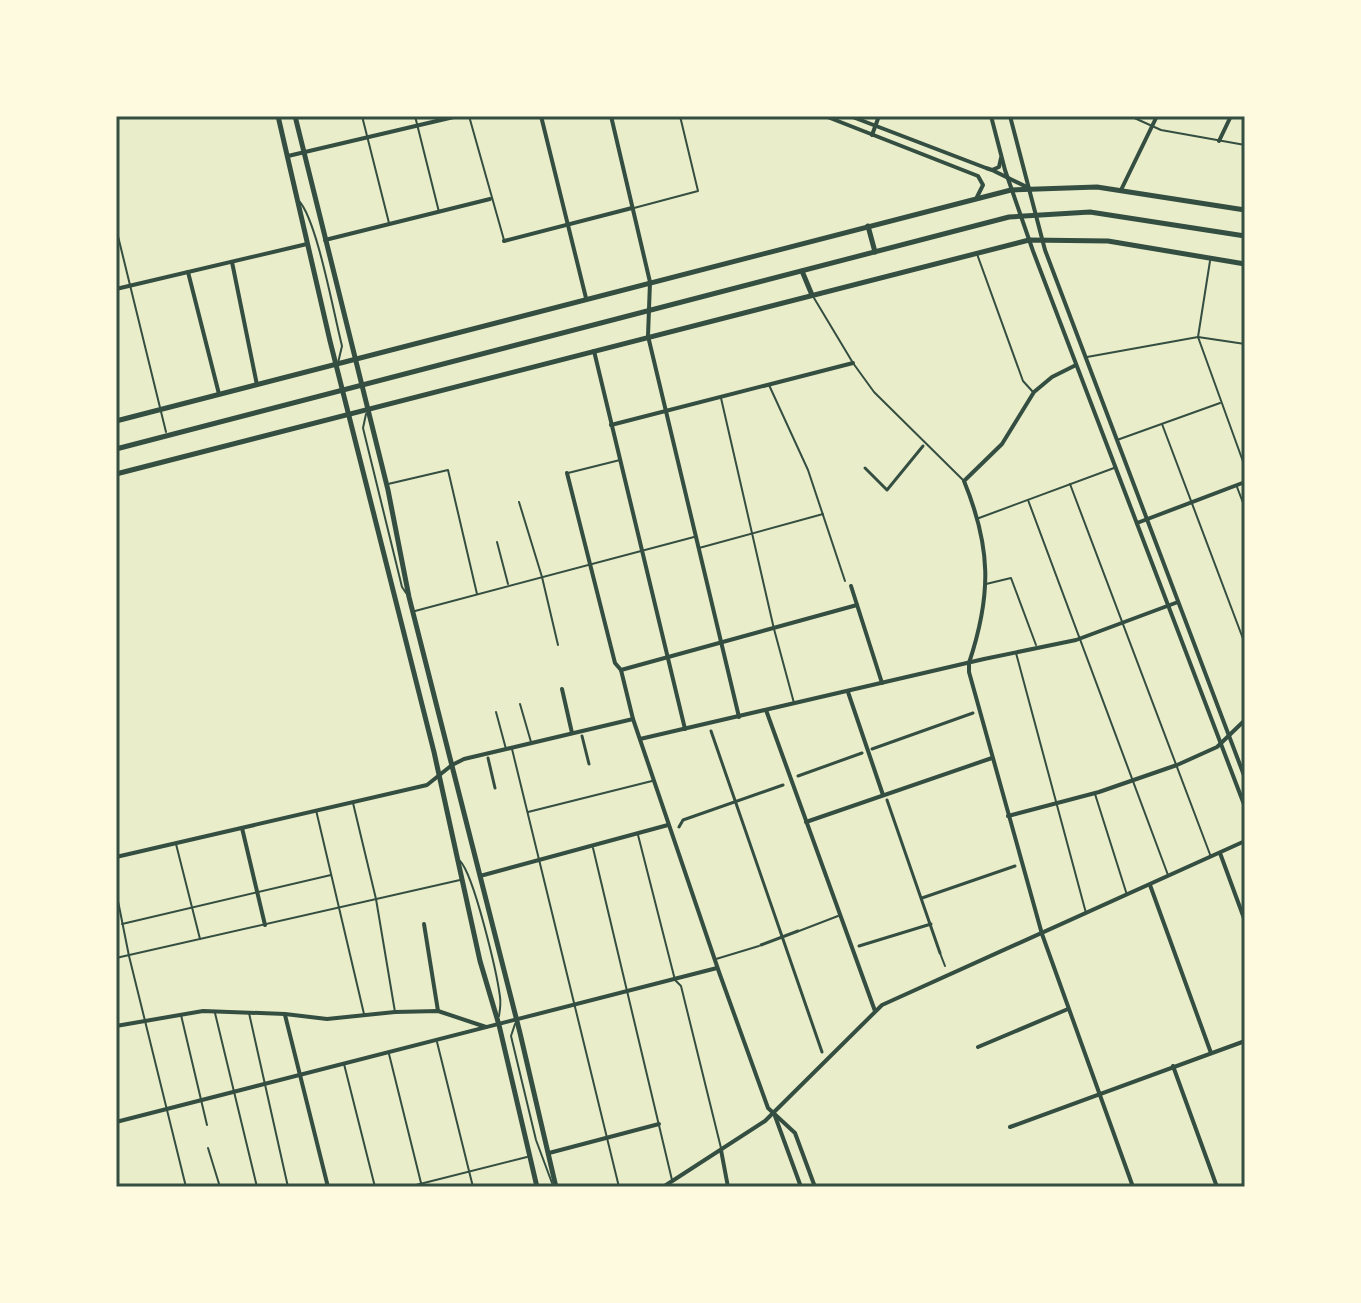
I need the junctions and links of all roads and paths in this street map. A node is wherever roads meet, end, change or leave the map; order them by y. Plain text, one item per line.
1 (278, 116) edge
2 (295, 116) edge
3 (362, 116) edge
4 (415, 116) edge
5 (458, 116) edge
6 (469, 116) edge
7 (541, 116) edge
8 (611, 116) edge
9 (680, 116) edge
10 (825, 116) edge
11 (850, 116) edge
12 (879, 116) edge
13 (991, 116) edge
14 (1010, 116) edge
15 (1130, 116) edge
16 (1157, 116) edge
17 (1231, 116) edge
18 (418, 125) junction
19 (875, 126) junction
20 (1152, 127) junction
21 (872, 135) junction
22 (368, 138) junction
23 (1219, 141) junction
24 (1245, 145) edge
25 (304, 152) junction
26 (1001, 155) junction
27 (288, 156) junction
28 (992, 170) junction
29 (1007, 177) junction
30 (1029, 188) junction
31 (1011, 190) junction
32 (1121, 190) junction
33 (977, 197) junction
34 (490, 199) junction
35 (298, 200) junction
36 (632, 208) junction
37 (1245, 210) edge
38 (439, 212) junction
39 (1035, 214) junction
40 (1021, 215) junction
41 (390, 224) junction
42 (568, 225) junction
43 (868, 225) junction
44 (116, 228) edge
45 (1245, 236) edge
46 (1041, 238) junction
47 (325, 240) junction
48 (1029, 240) junction
49 (504, 241) joint
50 (307, 244) junction
51 (875, 252) junction
52 (977, 253) junction
53 (1211, 259) junction
54 (232, 262) junction
55 (1245, 264) edge
56 (802, 271) junction
57 (188, 272) junction
58 (650, 282) junction
59 (130, 286) junction
60 (116, 289) edge
61 (812, 295) junction
62 (586, 298) junction
63 (649, 311) junction
64 (648, 336) junction
65 (1198, 337) junction
66 (1245, 344) edge
67 (594, 351) junction
68 (1085, 358) junction
69 (354, 359) junction
70 (853, 363) junction
71 (337, 364) junction
72 (1076, 365) junction
73 (768, 384) junction
74 (257, 385) junction
75 (361, 386) junction
76 (344, 390) junction
77 (1034, 392) junction
78 (219, 394) junction
79 (720, 397) junction
80 (1221, 402) junction
81 (160, 409) junction
82 (367, 409) junction
83 (667, 411) junction
84 (349, 414) junction
85 (116, 421) edge
86 (1162, 424) junction
87 (611, 425) junction
88 (167, 436) junction
89 (1117, 440) junction
90 (923, 446) dead end
91 (116, 449) edge
92 (620, 460) junction
93 (1115, 467) junction
94 (1245, 467) edge
95 (865, 468) dead end
96 (567, 473) joint
97 (116, 474) edge
98 (964, 481) junction
99 (1245, 482) edge
100 (1070, 484) junction
101 (387, 485) junction
102 (1236, 485) junction
103 (1028, 500) junction
104 (519, 502) dead end
105 (1192, 503) junction
106 (1245, 508) edge
107 (824, 514) junction
108 (979, 518) junction
109 (1147, 520) junction
110 (1137, 523) junction
111 (753, 535) junction
112 (696, 536) junction
113 (497, 542) dead end
114 (699, 548) junction
115 (641, 549) junction
116 (590, 564) junction
117 (542, 577) junction
118 (845, 581) dead end
119 (985, 585) junction
120 (508, 586) junction
121 (851, 586) dead end
122 (477, 596) junction
123 (409, 597) junction
124 (1178, 602) junction
125 (857, 605) junction
126 (1168, 606) junction
127 (413, 612) junction
128 (1124, 623) junction
129 (774, 629) junction
130 (1081, 638) junction
131 (721, 643) junction
132 (1245, 644) edge
133 (558, 645) dead end
134 (1037, 648) junction
135 (1016, 652) junction
136 (668, 657) junction
137 (969, 663) junction
138 (621, 670) junction
139 (882, 683) junction
140 (562, 689) dead end
141 (847, 691) junction
142 (795, 703) junction
143 (520, 704) dead end
144 (766, 710) junction
145 (496, 712) dead end
146 (973, 713) dead end
147 (739, 717) junction
148 (633, 719) junction
149 (1245, 720) edge
150 (685, 729) junction
151 (711, 731) dead end
152 (572, 733) junction
153 (1229, 735) junction
154 (582, 736) dead end
155 (640, 739) junction
156 (531, 743) junction
157 (1221, 744) junction
158 (509, 749) junction
159 (872, 749) dead end
160 (862, 753) dead end
161 (488, 758) dead end
162 (992, 758) junction
163 (589, 764) dead end
164 (452, 765) junction
165 (1177, 765) junction
166 (798, 776) dead end
167 (439, 777) junction
168 (1245, 778) edge
169 (653, 780) junction
170 (1133, 781) junction
171 (783, 785) dead end
172 (495, 788) dead end
173 (1095, 793) junction
174 (885, 798) junction
175 (352, 802) junction
176 (736, 803) junction
177 (1056, 804) junction
178 (1245, 807) edge
179 (316, 810) junction
180 (528, 812) junction
181 (1008, 816) junction
182 (806, 822) junction
183 (668, 825) junction
184 (679, 827) dead end
185 (242, 828) junction
186 (638, 834) junction
187 (1245, 841) edge
188 (176, 843) junction
189 (592, 846) junction
190 (1220, 853) junction
191 (116, 857) edge
192 (1211, 857) junction
193 (539, 860) junction
194 (459, 861) junction
195 (1015, 866) dead end
196 (331, 875) junction
197 (480, 876) junction
198 (1169, 876) junction
199 (461, 880) junction
200 (1150, 885) junction
201 (116, 891) edge
202 (258, 893) junction
203 (1127, 895) junction
204 (922, 898) junction
205 (376, 899) junction
206 (192, 907) junction
207 (339, 908) junction
208 (1087, 914) junction
209 (840, 916) junction
210 (1245, 921) edge
211 (122, 924) junction
212 (424, 924) dead end
213 (931, 924) junction
214 (265, 925) junction
215 (798, 931) joint
216 (1042, 934) junction
217 (782, 937) junction
218 (200, 940) junction
219 (761, 945) joint
220 (859, 946) dead end
221 (940, 953) joint
222 (129, 956) junction
223 (116, 958) edge
224 (715, 960) junction
225 (945, 966) dead end
226 (717, 968) junction
227 (675, 980) junction
228 (627, 991) junction
229 (573, 1005) junction
230 (1069, 1009) junction
231 (438, 1011) junction
232 (875, 1011) junction
233 (214, 1012) junction
234 (249, 1012) junction
235 (395, 1012) junction
236 (181, 1014) junction
237 (285, 1014) junction
238 (364, 1015) junction
239 (516, 1021) junction
240 (147, 1022) junction
241 (499, 1025) junction
242 (116, 1026) edge
243 (488, 1028) junction
244 (1245, 1041) edge
245 (437, 1042) junction
246 (978, 1047) dead end
247 (389, 1052) junction
248 (822, 1052) dead end
249 (1211, 1053) junction
250 (344, 1063) junction
251 (1173, 1066) junction
252 (301, 1075) junction
253 (264, 1084) junction
254 (233, 1092) junction
255 (1100, 1093) junction
256 (201, 1100) junction
257 (167, 1109) junction
258 (774, 1114) junction
259 (116, 1122) edge
260 (659, 1124) junction
261 (207, 1125) dead end
262 (1010, 1127) dead end
263 (607, 1138) junction
264 (208, 1148) dead end
265 (721, 1150) junction
266 (549, 1153) junction
267 (529, 1157) junction
268 (469, 1172) junction
269 (673, 1184) edge
270 (422, 1185) edge
271 (186, 1187) edge
272 (220, 1187) edge
273 (257, 1187) edge
274 (288, 1187) edge
275 (328, 1187) edge
276 (375, 1187) edge
277 (408, 1187) edge
278 (473, 1187) edge
279 (537, 1187) edge
280 (555, 1187) edge
281 (619, 1187) edge
282 (663, 1187) edge
283 (728, 1187) edge
284 (801, 1187) edge
285 (815, 1187) edge
286 (1133, 1187) edge
287 (1217, 1187) edge

1 - 27 main road
2 - 25 main road
3 - 22 lane
4 - 18 lane
5 - 18 street
6 - 34 lane
7 - 42 street
8 - 36 street
9 - 36 lane
10 - 21 street
11 - 19 street
12 - 19 street
13 - 26 street
14 - 30 street
15 - 20 lane
16 - 20 street
17 - 23 street
18 - 22 street
18 - 38 lane
19 - 21 street
19 - 28 street
20 - 23 lane
20 - 32 street
21 - 33 street
22 - 25 street
22 - 41 lane
23 - 24 lane
25 - 27 street
25 - 47 main road
26 - 28 street
26 - 29 street
27 - 35 main road
28 - 29 street
29 - 30 street
29 - 31 street
30 - 31 main road
30 - 32 main road
30 - 39 street
31 - 33 main road
31 - 40 street
32 - 37 main road
33 - 43 main road
34 - 38 street
34 - 49 lane
35 - 50 main road
35 - 71 lane
36 - 42 street
36 - 58 street
38 - 41 street
39 - 40 main road
39 - 45 main road
39 - 46 street
40 - 48 street
40 - 51 main road
41 - 47 street
42 - 49 street
42 - 62 street
43 - 51 main road
43 - 58 main road
44 - 59 lane
46 - 48 main road
46 - 53 main road
46 - 68 street
47 - 69 main road
48 - 52 main road
48 - 72 street
50 - 54 street
50 - 71 main road
51 - 56 main road
52 - 61 main road
52 - 77 lane
53 - 55 main road
53 - 65 lane
54 - 57 street
54 - 74 street
56 - 61 main road
56 - 63 main road
57 - 59 street
57 - 78 street
58 - 62 main road
58 - 63 street
59 - 60 street
59 - 81 lane
61 - 64 main road
61 - 70 lane
62 - 69 main road
63 - 64 street
63 - 75 main road
64 - 67 main road
64 - 83 street
65 - 66 lane
65 - 68 lane
65 - 80 lane
67 - 82 main road
67 - 87 street
68 - 89 street
69 - 71 main road
69 - 75 main road
70 - 73 street
70 - 98 lane
71 - 74 main road
71 - 76 main road
72 - 77 street
72 - 93 street
73 - 79 street
73 - 107 lane
74 - 78 main road
75 - 76 main road
75 - 82 main road
76 - 84 main road
76 - 88 main road
77 - 98 street
78 - 81 main road
79 - 83 street
79 - 111 lane
80 - 86 lane
80 - 94 lane
81 - 85 main road
81 - 88 lane
82 - 84 main road
82 - 101 main road
82 - 123 lane
83 - 87 street
83 - 112 street
84 - 97 main road
84 - 167 main road
86 - 89 lane
86 - 105 lane
87 - 92 street
88 - 91 main road
89 - 109 street
90 - 95 street
92 - 96 lane
92 - 115 street
93 - 100 lane
93 - 110 street
96 - 116 street
98 - 108 street
99 - 102 street
100 - 103 lane
100 - 128 lane
101 - 122 lane
101 - 123 main road
102 - 105 street
102 - 106 lane
103 - 108 lane
103 - 130 lane
104 - 117 lane
105 - 109 street
105 - 132 lane
107 - 111 lane
107 - 118 lane
108 - 119 street
109 - 110 street
109 - 124 street
110 - 126 street
111 - 114 lane
111 - 129 lane
112 - 114 street
112 - 115 lane
113 - 120 lane
114 - 131 street
115 - 116 lane
115 - 136 street
116 - 117 lane
116 - 138 street
117 - 120 lane
117 - 133 lane
119 - 134 lane
119 - 137 street
120 - 122 lane
121 - 125 street
122 - 127 lane
123 - 127 main road
124 - 126 street
124 - 153 street
125 - 129 street
125 - 139 street
126 - 128 street
126 - 157 street
127 - 164 main road
128 - 130 street
128 - 165 lane
129 - 131 street
129 - 142 lane
130 - 134 street
130 - 170 lane
131 - 136 street
131 - 147 street
134 - 135 street
135 - 137 street
135 - 177 lane
136 - 138 street
136 - 150 street
137 - 139 street
137 - 162 street
138 - 148 street
139 - 141 street
140 - 152 street
141 - 142 street
141 - 174 street
142 - 144 street
143 - 156 lane
144 - 147 street
144 - 182 street
145 - 158 lane
146 - 159 street
147 - 150 street
148 - 152 street
148 - 155 street
149 - 153 street
150 - 155 street
151 - 176 street
152 - 156 street
153 - 157 street
153 - 168 street
154 - 163 street
155 - 169 street
156 - 158 street
157 - 165 street
157 - 178 street
158 - 164 street
158 - 180 lane
160 - 166 street
161 - 172 street
162 - 174 street
162 - 181 street
164 - 167 street
164 - 197 main road
165 - 170 street
165 - 192 lane
167 - 175 street
167 - 194 main road
169 - 180 lane
169 - 183 street
170 - 173 street
170 - 198 lane
171 - 176 street
173 - 177 street
173 - 203 lane
174 - 182 street
174 - 204 street
175 - 179 street
175 - 205 lane
176 - 184 street
176 - 217 street
177 - 181 street
177 - 208 lane
179 - 185 street
179 - 196 lane
180 - 193 lane
181 - 216 street
182 - 209 street
183 - 186 street
183 - 224 street
185 - 188 street
185 - 202 street
186 - 189 street
186 - 227 lane
187 - 190 street
188 - 191 street
188 - 206 lane
189 - 193 street
189 - 228 lane
190 - 192 street
190 - 210 street
192 - 198 street
193 - 197 street
193 - 229 lane
194 - 199 main road
194 - 241 lane
195 - 204 street
196 - 202 lane
196 - 207 lane
197 - 239 main road
198 - 200 street
199 - 205 lane
199 - 241 main road
200 - 203 street
200 - 249 street
201 - 211 lane
202 - 206 lane
202 - 214 street
203 - 208 street
204 - 213 street
205 - 207 lane
205 - 235 lane
206 - 211 lane
206 - 218 lane
207 - 214 lane
207 - 238 lane
208 - 216 street
209 - 215 lane
209 - 232 street
211 - 222 lane
212 - 231 street
213 - 220 street
213 - 221 street
214 - 218 lane
215 - 217 street
216 - 230 street
216 - 232 street
217 - 219 street
217 - 248 street
218 - 222 lane
219 - 224 lane
221 - 225 lane
222 - 223 lane
222 - 240 lane
224 - 226 street
226 - 227 street
226 - 258 street
227 - 228 street
227 - 265 lane
228 - 229 street
228 - 260 lane
229 - 239 street
229 - 263 lane
230 - 246 street
230 - 255 street
231 - 235 street
231 - 243 street
232 - 258 street
233 - 234 street
233 - 236 street
233 - 254 lane
234 - 237 street
234 - 253 lane
235 - 238 street
236 - 240 street
236 - 256 lane
237 - 238 street
237 - 252 street
239 - 241 street
239 - 266 main road
239 - 280 lane
240 - 242 street
240 - 257 lane
241 - 243 street
241 - 267 main road
243 - 245 street
244 - 249 street
245 - 247 street
245 - 268 lane
247 - 250 street
247 - 270 lane
249 - 251 street
250 - 252 street
250 - 276 lane
251 - 255 street
251 - 287 street
252 - 253 street
252 - 275 street
253 - 254 street
253 - 274 lane
254 - 256 street
254 - 273 lane
255 - 262 street
255 - 286 street
256 - 257 street
256 - 261 lane
257 - 259 street
257 - 271 lane
258 - 265 street
258 - 284 street
258 - 285 street
260 - 263 street
260 - 269 lane
263 - 266 street
263 - 281 lane
264 - 272 lane
265 - 269 street
265 - 283 street
266 - 280 main road
267 - 268 lane
267 - 279 main road
268 - 270 lane
268 - 278 lane
269 - 282 street
270 - 277 lane

